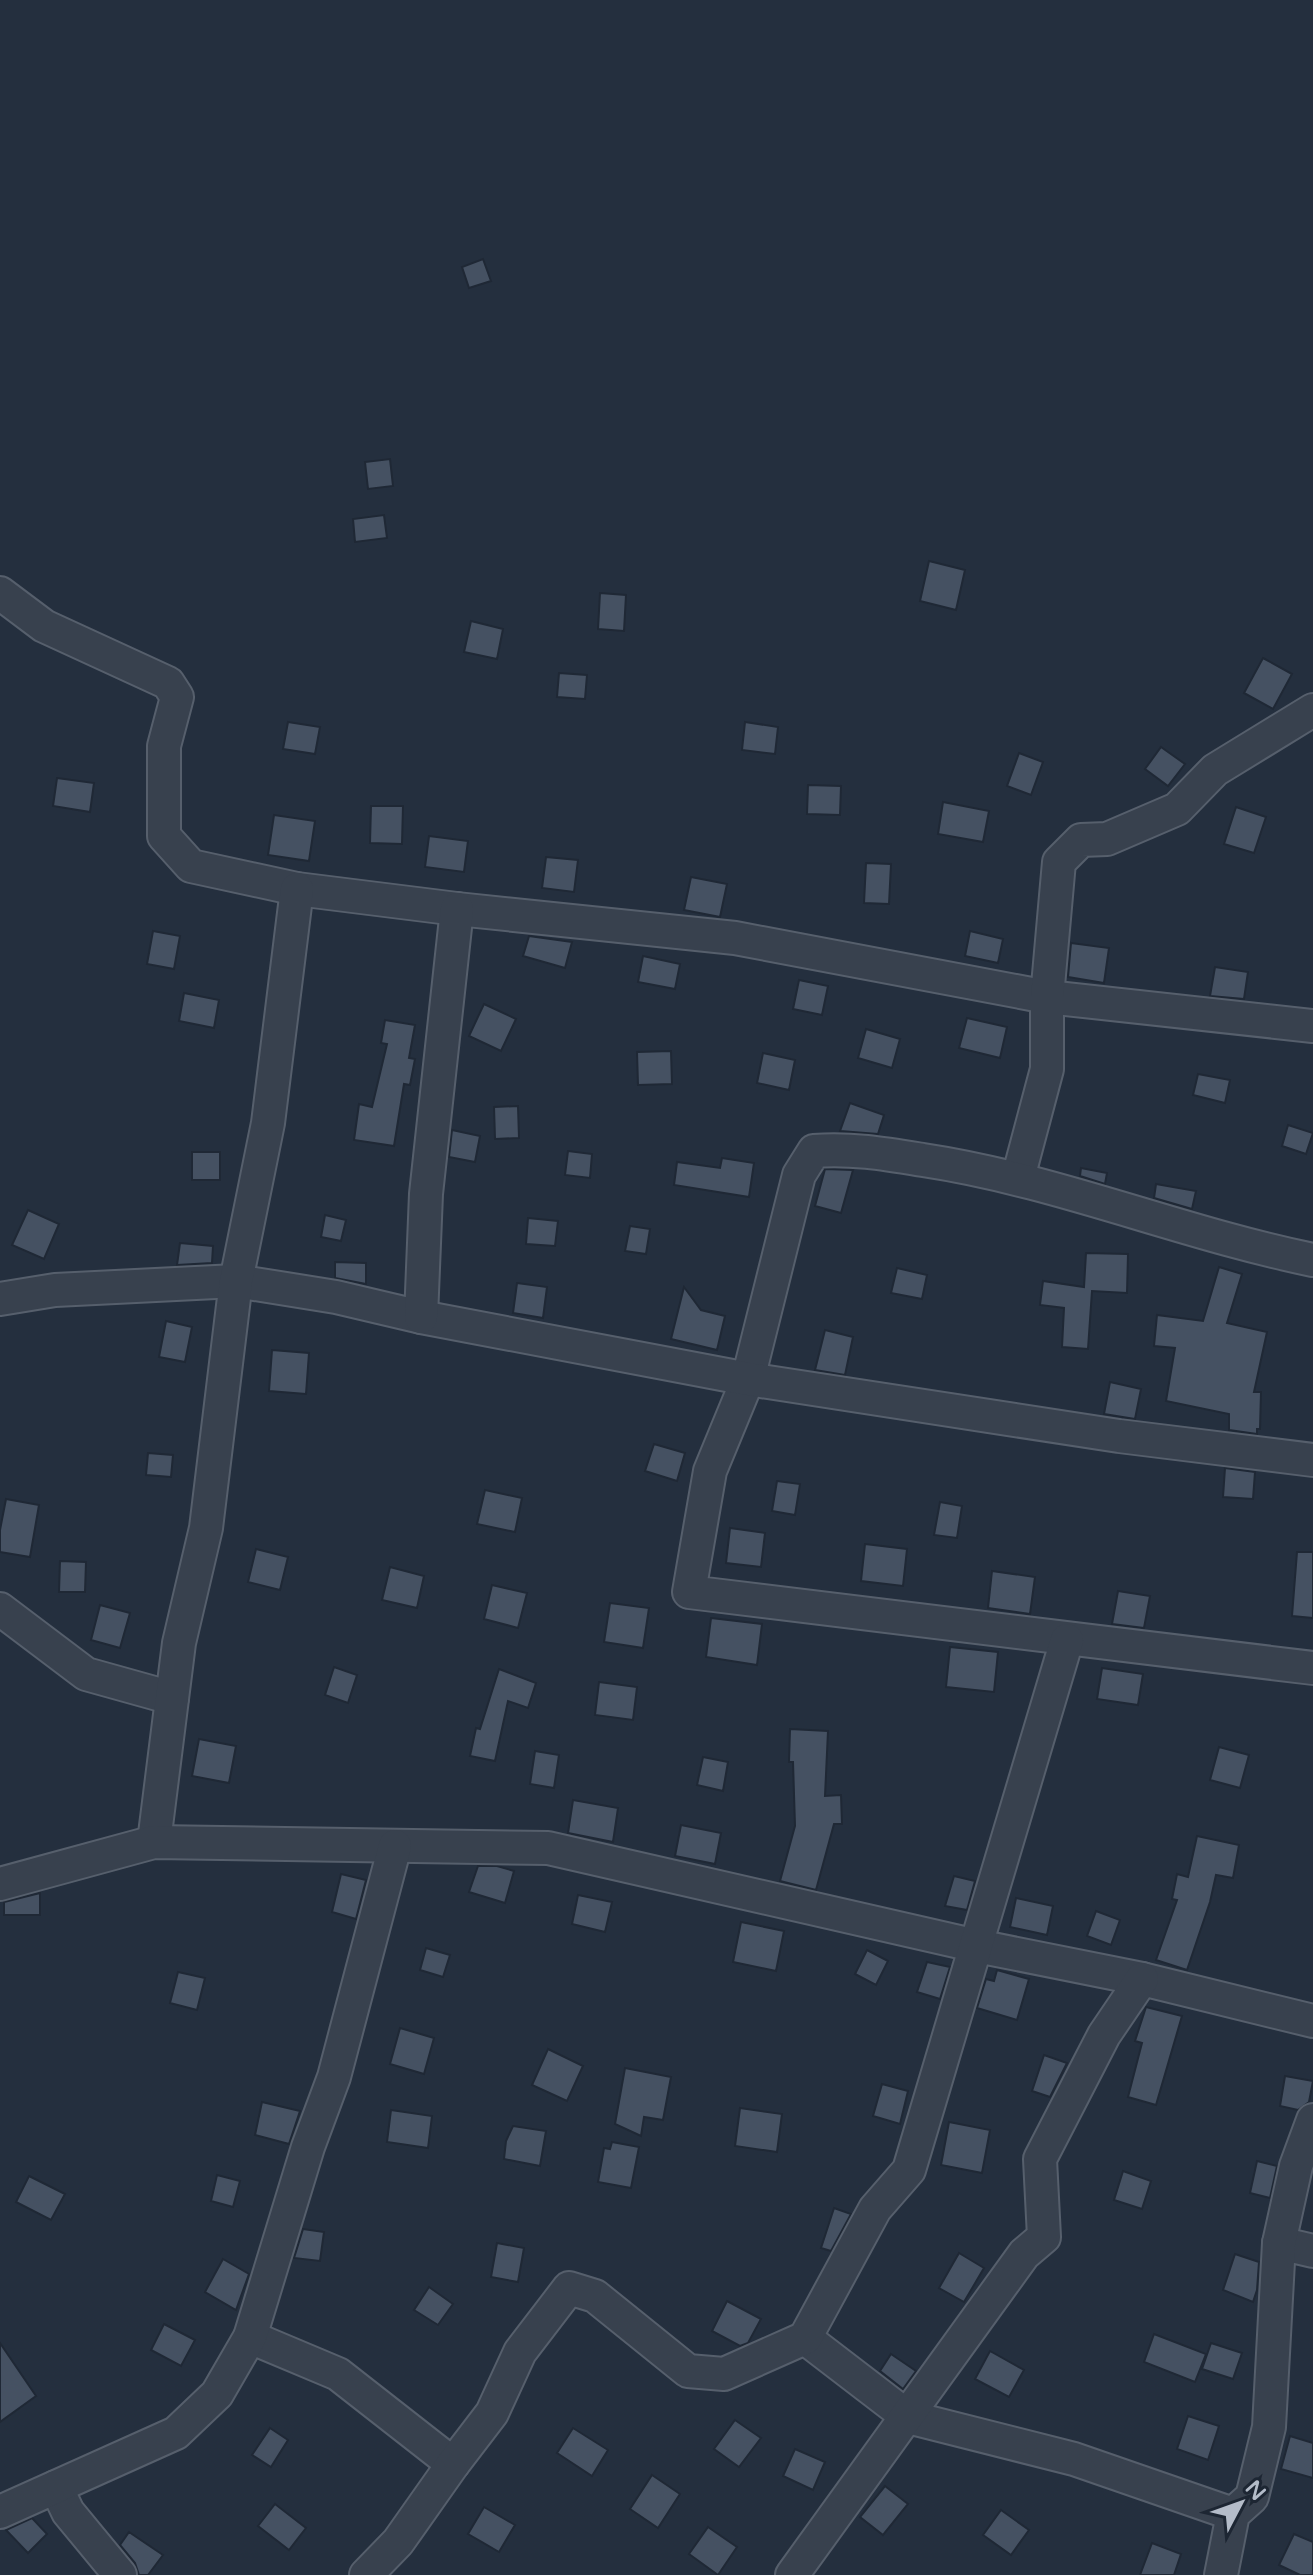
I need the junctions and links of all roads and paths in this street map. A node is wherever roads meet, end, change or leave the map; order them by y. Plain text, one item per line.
1 (0, 593) edge
2 (1313, 710) edge
3 (297, 889) junction
4 (457, 909) junction
5 (1047, 997) junction
6 (1313, 1026) edge
7 (1018, 1178) junction
8 (1313, 1260) edge
9 (236, 1281) junction
10 (0, 1299) edge
11 (421, 1317) junction
12 (748, 1379) junction
13 (1313, 1460) edge
14 (0, 1609) edge
15 (1067, 1640) junction
16 (1313, 1668) edge
17 (172, 1698) junction
18 (154, 1842) junction
19 (395, 1846) junction
20 (0, 1884) edge
21 (977, 1946) junction
22 (1142, 1979) junction
23 (1313, 2021) edge
24 (1313, 2120) edge
25 (1279, 2243) junction
26 (1313, 2251) edge
27 (250, 2337) junction
28 (805, 2338) junction
29 (908, 2417) junction
30 (453, 2464) junction
31 (56, 2487) junction
32 (0, 2512) edge
33 (1233, 2514) junction
34 (120, 2575) edge
35 (366, 2575) edge
36 (792, 2575) edge
37 (1221, 2575) edge

1 - 3 street
2 - 5 street
3 - 4 street
3 - 9 street
4 - 5 street
4 - 11 street
5 - 6 street
5 - 7 street
7 - 8 street
7 - 12 street
9 - 10 street
9 - 11 street
9 - 17 street
11 - 12 street
12 - 13 street
12 - 15 street
14 - 17 street
15 - 16 street
15 - 21 street
17 - 18 street
18 - 19 street
18 - 20 street
19 - 21 street
19 - 27 street
21 - 22 street
21 - 28 street
22 - 23 street
22 - 29 street
24 - 25 street
25 - 26 street
25 - 33 street
27 - 30 street
27 - 31 street
28 - 29 street
28 - 30 street
29 - 33 street
29 - 36 street
30 - 35 street
31 - 32 street
31 - 34 street
33 - 37 street

